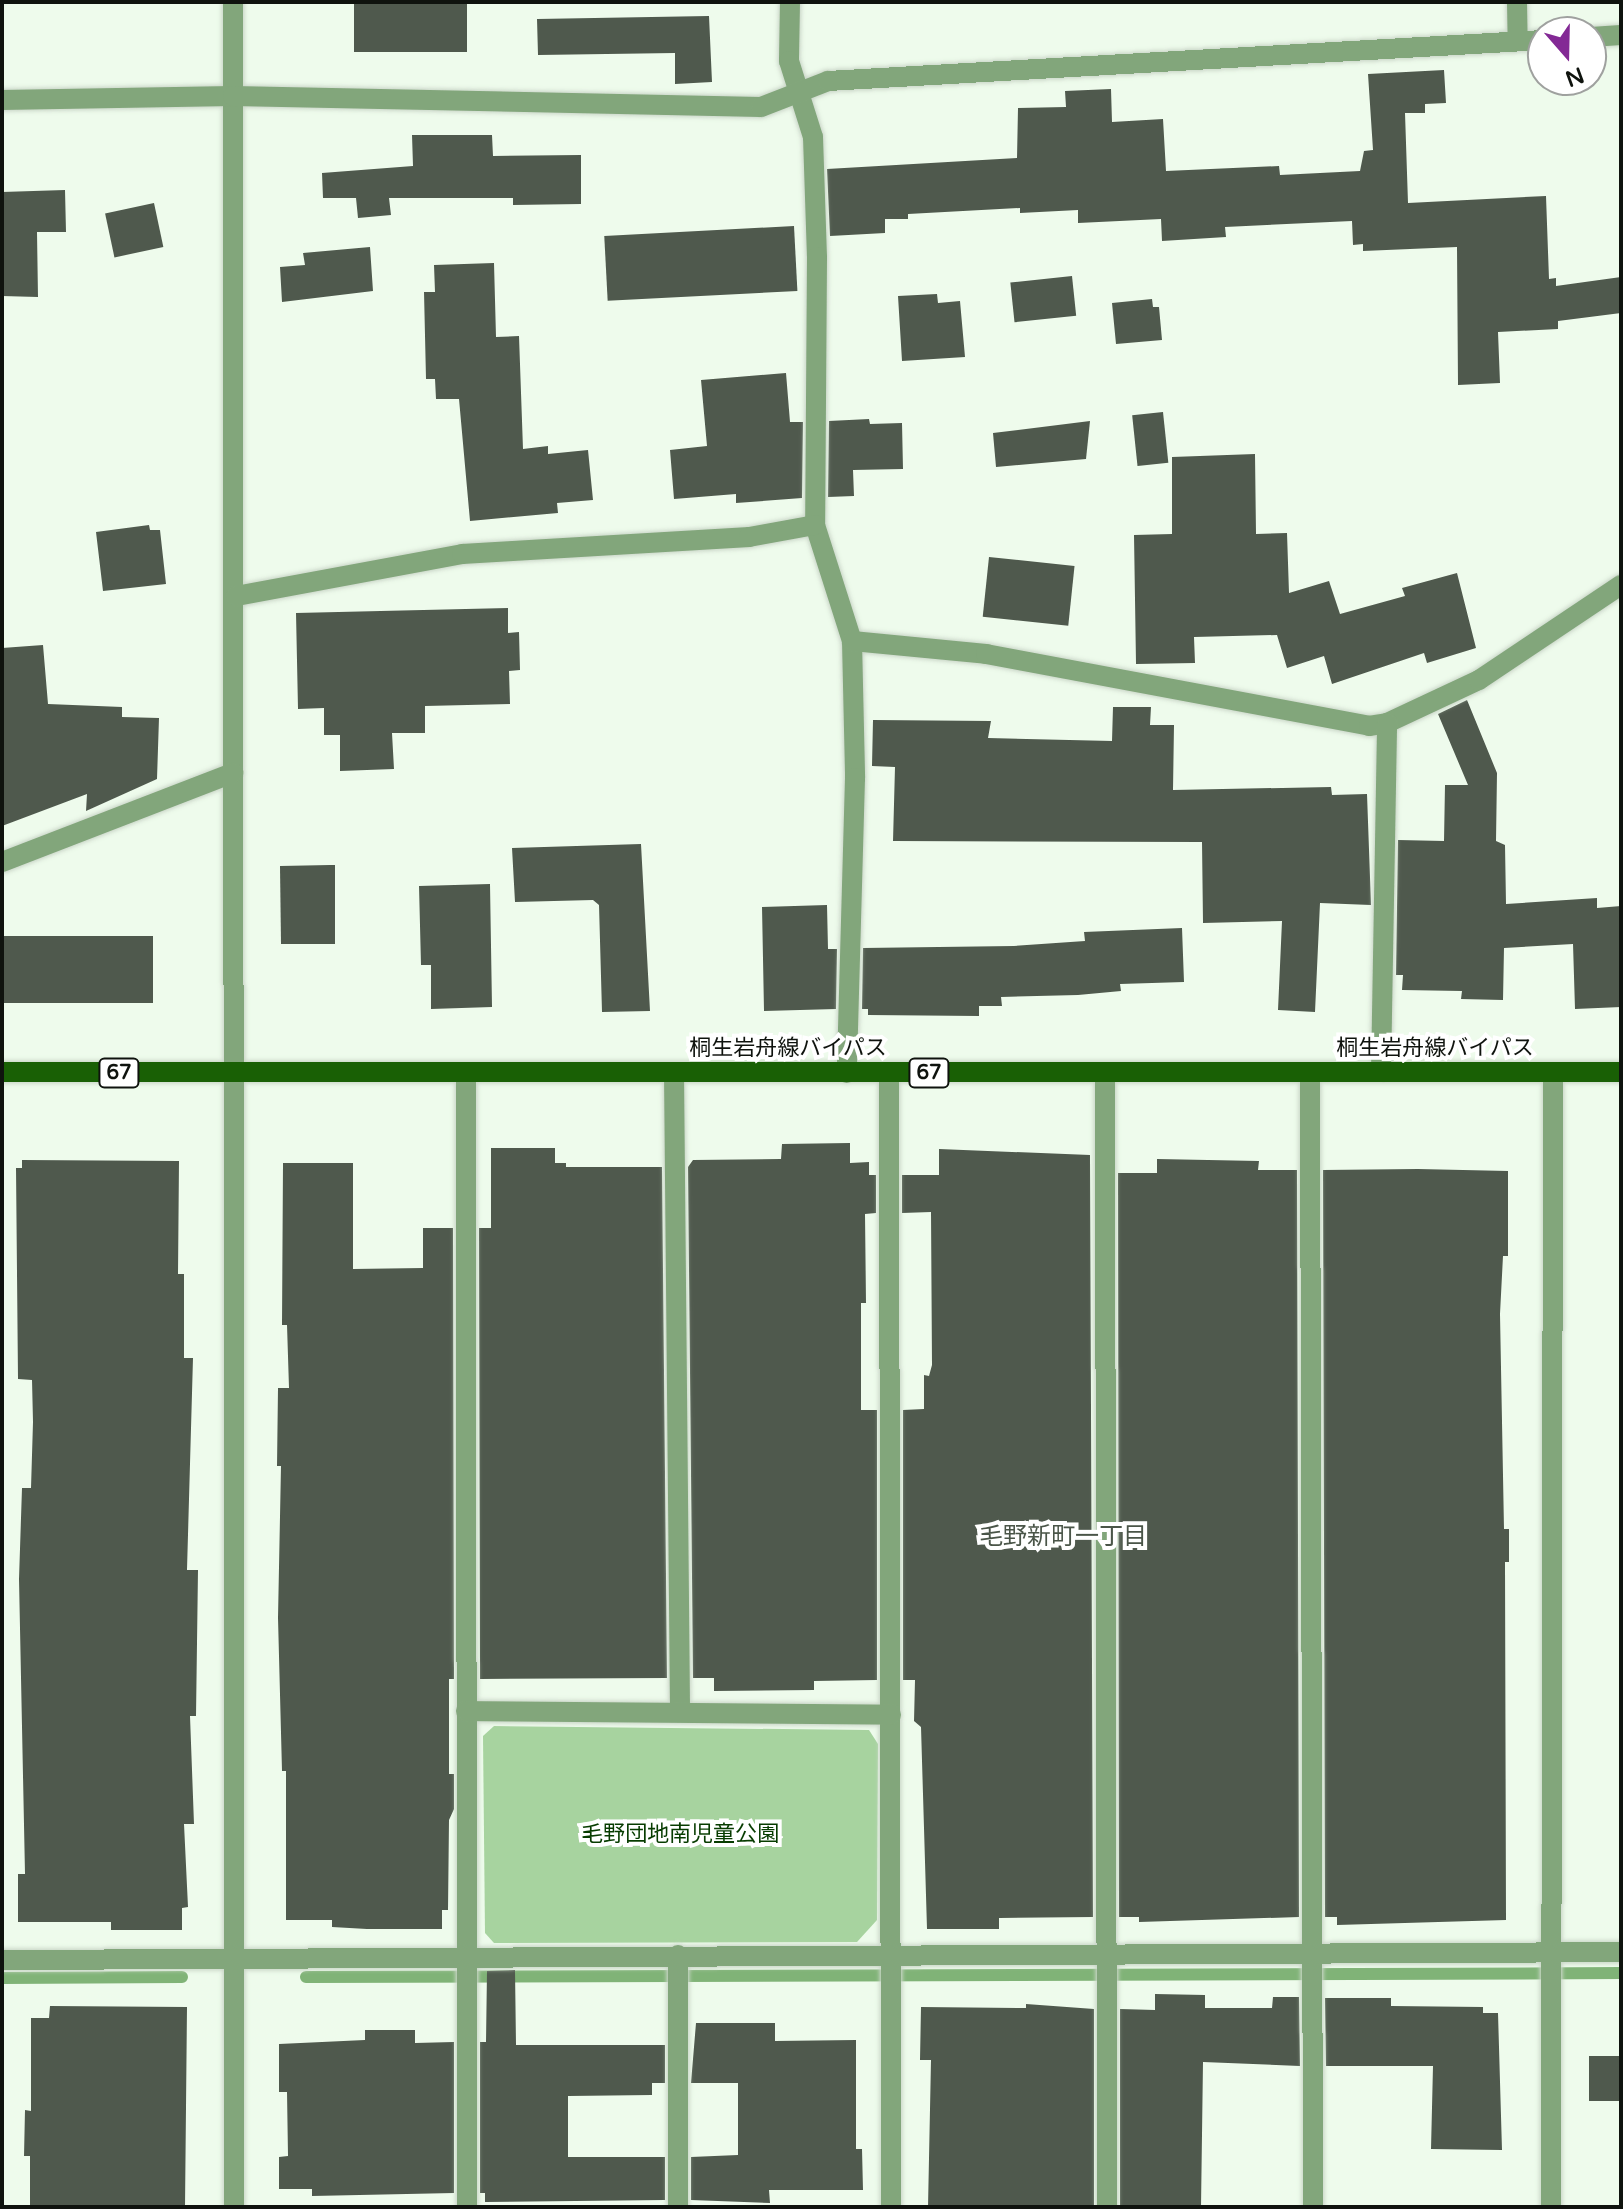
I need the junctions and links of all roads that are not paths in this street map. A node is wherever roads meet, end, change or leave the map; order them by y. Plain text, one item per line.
1 (233, 2) edge
2 (790, 2) edge
3 (1517, 2) edge
4 (1518, 41) junction
5 (1527, 41) edge
6 (799, 93) junction
7 (233, 96) junction
8 (2, 100) edge
9 (815, 525) junction
10 (1621, 585) edge
11 (236, 596) junction
12 (852, 641) junction
13 (1387, 723) junction
14 (233, 773) junction
15 (2, 862) edge
16 (2, 1072) edge
17 (466, 1072) junction
18 (674, 1072) junction
19 (1381, 1072) junction
20 (1553, 1072) junction
21 (1621, 1072) edge
22 (847, 1073) junction
23 (889, 1073) junction
24 (1105, 1073) junction
25 (1310, 1073) junction
26 (236, 1074) junction
27 (466, 1711) junction
28 (680, 1712) junction
29 (891, 1715) junction
30 (1621, 1952) edge
31 (1312, 1953) junction
32 (1550, 1953) junction
33 (891, 1954) junction
34 (1106, 1954) junction
35 (678, 1955) junction
36 (468, 1957) junction
37 (2, 1960) edge
38 (233, 1962) junction
39 (234, 2207) edge
40 (467, 2207) edge
41 (678, 2207) edge
42 (891, 2207) edge
43 (1107, 2207) edge
44 (1313, 2207) edge
45 (1551, 2207) edge

1 - 7 street
2 - 6 street
3 - 4 street
4 - 5 street
4 - 6 street
6 - 7 street
6 - 9 street
7 - 8 street
7 - 11 street
9 - 11 street
9 - 12 street
10 - 13 street
11 - 14 street
12 - 13 street
12 - 22 street
13 - 19 street
14 - 15 street
14 - 26 street
16 - 26 main road, 桐生岩舟線バイパス / 67
17 - 18 main road, 桐生岩舟線バイパス / 67
17 - 26 main road, 桐生岩舟線バイパス / 67
17 - 27 street
18 - 22 main road, 桐生岩舟線バイパス / 67
18 - 28 street
19 - 20 main road, 桐生岩舟線バイパス / 67
19 - 25 main road, 桐生岩舟線バイパス / 67
20 - 21 main road, 桐生岩舟線バイパス / 67
20 - 32 street
22 - 23 main road, 桐生岩舟線バイパス / 67
23 - 24 main road, 桐生岩舟線バイパス / 67
23 - 29 street
24 - 25 main road, 桐生岩舟線バイパス / 67
24 - 34 street
25 - 31 street
26 - 38 street
27 - 28 street
27 - 36 street
28 - 29 street
29 - 33 street
30 - 32 street
31 - 32 street
31 - 34 street
31 - 44 street
32 - 45 street
33 - 34 street
33 - 35 street
33 - 42 street
34 - 43 street
35 - 36 street
35 - 41 street
36 - 38 street
36 - 40 street
37 - 38 street
38 - 39 street

